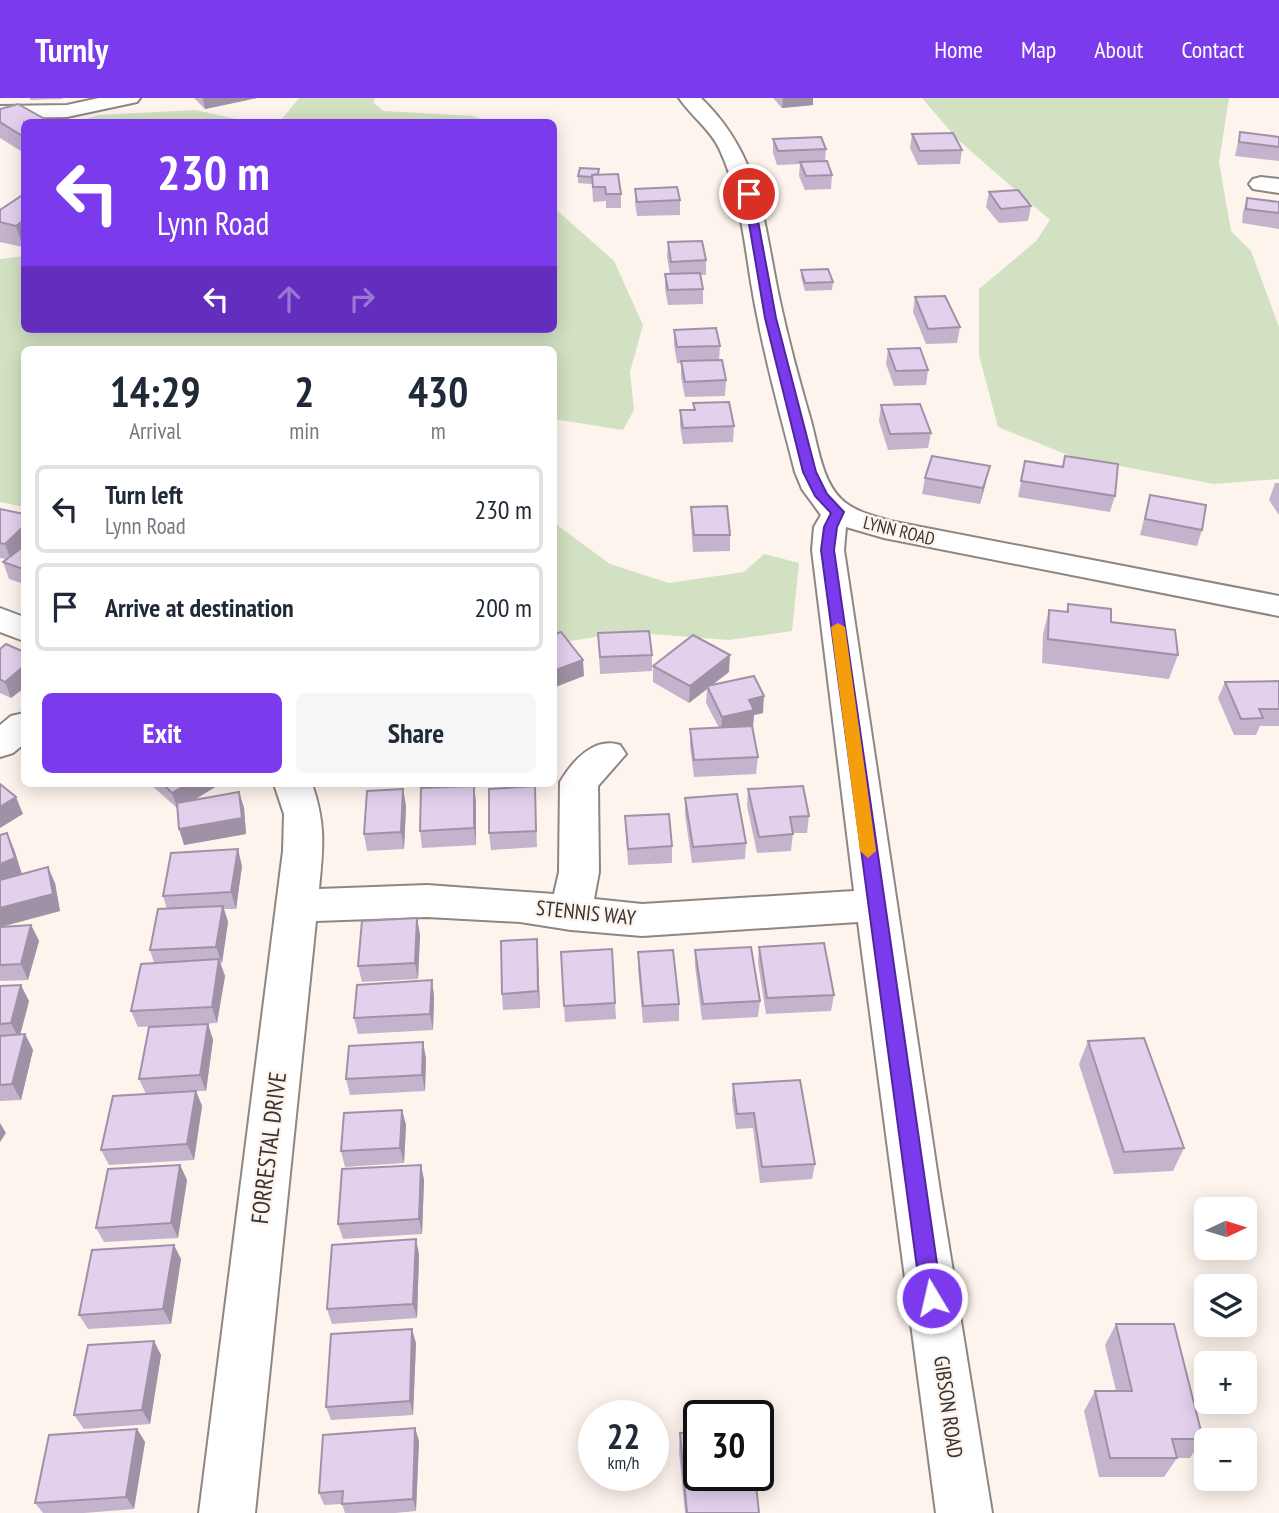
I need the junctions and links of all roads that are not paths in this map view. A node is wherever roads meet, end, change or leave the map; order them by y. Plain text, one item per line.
1 (130, 98) edge
2 (689, 98) edge
3 (0, 112) edge
4 (838, 512) junction
5 (1279, 606) edge
6 (0, 619) edge
7 (21, 629) edge
8 (21, 727) edge
9 (0, 744) edge
10 (607, 754) dead end
11 (294, 787) edge
12 (875, 905) junction
13 (296, 906) junction
14 (571, 914) junction
15 (227, 1513) edge
16 (964, 1513) edge

1 - 3 street
2 - 4 street, LYNN ROAD
4 - 5 street, LYNN ROAD
4 - 12 street, GIBSON ROAD
6 - 7 street
8 - 9 street
10 - 14 street
11 - 13 street, FORRESTAL DRIVE
12 - 14 street, STENNIS WAY
12 - 16 street, GIBSON ROAD
13 - 14 street, STENNIS WAY
13 - 15 street, FORRESTAL DRIVE

